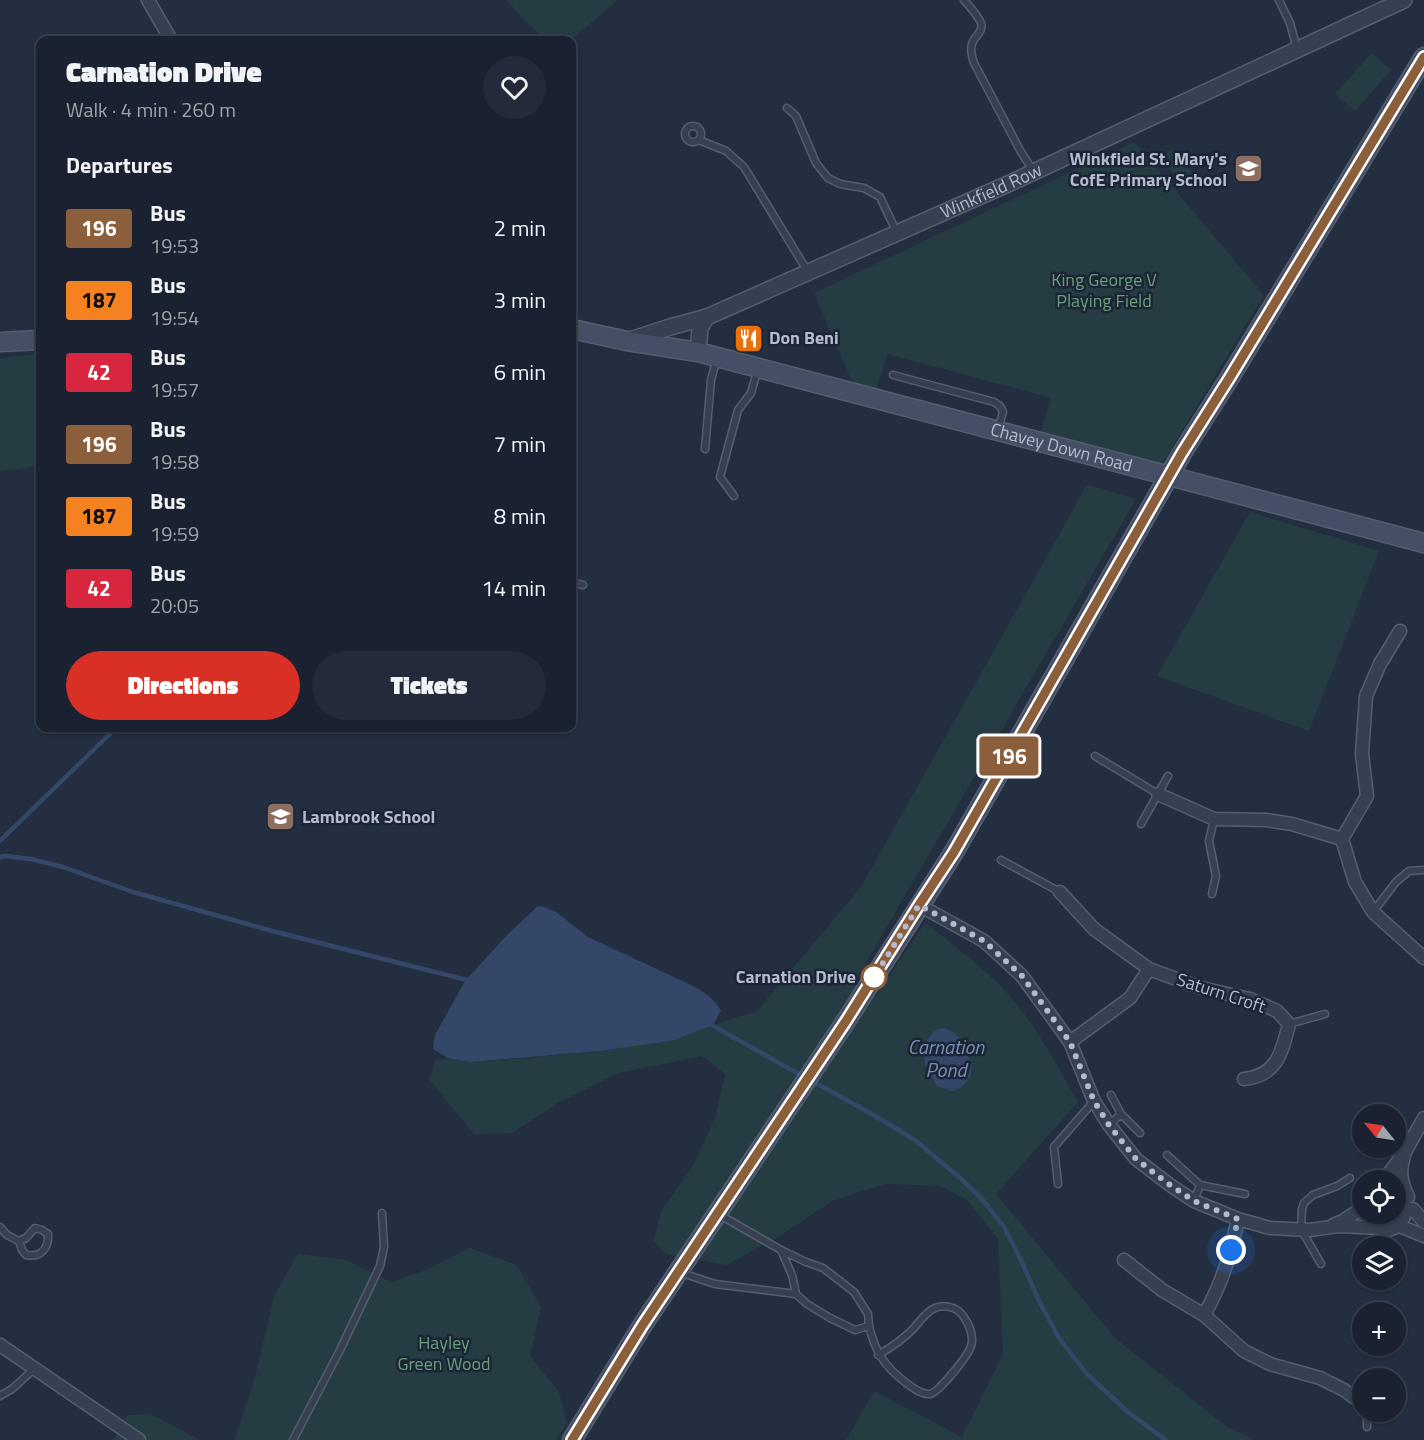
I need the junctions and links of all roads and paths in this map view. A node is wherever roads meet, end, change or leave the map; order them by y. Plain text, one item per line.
1 (148, 0) edge
2 (964, 0) edge
3 (1279, 0) edge
4 (1404, 0) edge
5 (169, 36) edge
6 (1297, 50) junction
7 (1424, 57) edge
8 (787, 108) dead end
9 (699, 140) dead end
10 (1034, 172) junction
11 (897, 233) junction
12 (808, 272) junction
13 (707, 317) junction
14 (576, 329) edge
15 (36, 340) edge
16 (627, 341) junction
17 (0, 342) edge
18 (698, 352) junction
19 (717, 357) junction
20 (758, 368) junction
21 (893, 375) dead end
22 (998, 431) junction
23 (705, 449) dead end
24 (1169, 475) junction
25 (734, 496) dead end
26 (1424, 543) edge
27 (576, 583) edge
28 (583, 585) dead end
29 (1400, 631) dead end
30 (1095, 756) dead end
31 (1167, 776) dead end
32 (1158, 794) junction
33 (1214, 819) junction
34 (1141, 824) dead end
35 (1342, 839) junction
36 (1001, 860) dead end
37 (1424, 870) edge
38 (1060, 892) joint
39 (1212, 894) dead end
40 (919, 905) junction
41 (1373, 912) junction
42 (1424, 958) edge
43 (1149, 969) junction
44 (1325, 1014) dead end
45 (1290, 1024) junction
46 (1070, 1042) junction
47 (1244, 1079) dead end
48 (1111, 1095) dead end
49 (1094, 1101) junction
50 (1121, 1114) junction
51 (1424, 1118) edge
52 (1109, 1125) junction
53 (1140, 1133) dead end
54 (1406, 1150) edge
55 (1167, 1155) dead end
56 (1403, 1158) edge
57 (1350, 1178) dead end
58 (1058, 1184) dead end
59 (1200, 1185) junction
60 (1245, 1194) dead end
61 (1406, 1197) edge
62 (1194, 1201) junction
63 (1411, 1205) junction
64 (382, 1213) dead end
65 (717, 1214) junction
66 (1352, 1214) edge
67 (1238, 1219) junction
68 (1424, 1222) edge
69 (1375, 1224) edge
70 (0, 1227) edge
71 (1326, 1227) junction
72 (1402, 1227) junction
73 (1381, 1228) junction
74 (1301, 1229) junction
75 (1424, 1236) edge
76 (19, 1241) junction
77 (781, 1250) junction
78 (1124, 1260) dead end
79 (1321, 1264) dead end
80 (678, 1272) junction
81 (796, 1294) junction
82 (1204, 1315) junction
83 (869, 1326) junction
84 (0, 1345) edge
85 (878, 1355) junction
86 (35, 1369) junction
87 (0, 1396) edge
88 (1352, 1396) edge
89 (1367, 1422) edge
90 (1367, 1427) dead end
91 (139, 1440) edge
92 (293, 1440) edge
93 (572, 1440) edge

1 - 5 street
2 - 10 lane
3 - 6 lane
4 - 6 street, Winkfield Row
6 - 10 street, Winkfield Row
7 - 24 main road
8 - 11 lane
9 - 12 lane
10 - 11 street, Winkfield Row
11 - 12 street, Winkfield Row
12 - 13 street, Winkfield Row
13 - 16 street, Winkfield Row
13 - 18 street
14 - 16 main road
15 - 17 main road
16 - 18 main road
18 - 19 main road, Chavey Down Road
19 - 20 main road, Chavey Down Road
19 - 23 lane
20 - 22 main road, Chavey Down Road
20 - 25 lane
21 - 22 lane
22 - 24 main road, Chavey Down Road
24 - 26 main road, Chavey Down Road
24 - 40 main road
27 - 28 lane
29 - 35 street
30 - 32 lane
31 - 32 lane
32 - 33 street
32 - 34 lane
33 - 35 street
33 - 39 lane
35 - 41 street
36 - 38 lane
37 - 41 lane
38 - 43 street, Saturn Croft
40 - 46 street
40 - 65 main road
41 - 42 street
43 - 45 street, Saturn Croft
43 - 46 street
44 - 45 lane
45 - 47 street
46 - 49 street
48 - 50 lane
49 - 52 street
49 - 58 lane
50 - 52 lane
50 - 53 lane
51 - 54 street
52 - 62 street
55 - 59 lane
56 - 63 street
57 - 74 lane
59 - 60 lane
59 - 62 lane
61 - 63 street
62 - 67 street
63 - 68 street
63 - 72 street
64 - 92 lane
65 - 77 lane
65 - 80 main road
66 - 71 street
67 - 74 street
67 - 82 street
69 - 73 street
70 - 76 lane
71 - 73 street
71 - 74 street
72 - 73 street
72 - 75 street
74 - 79 lane
76 - 76 lane
77 - 81 lane
77 - 83 lane
78 - 82 street
80 - 81 lane
80 - 93 main road
81 - 83 lane
82 - 88 street
83 - 85 lane
84 - 86 street
85 - 85 lane
86 - 87 lane
86 - 91 street
89 - 90 lane

